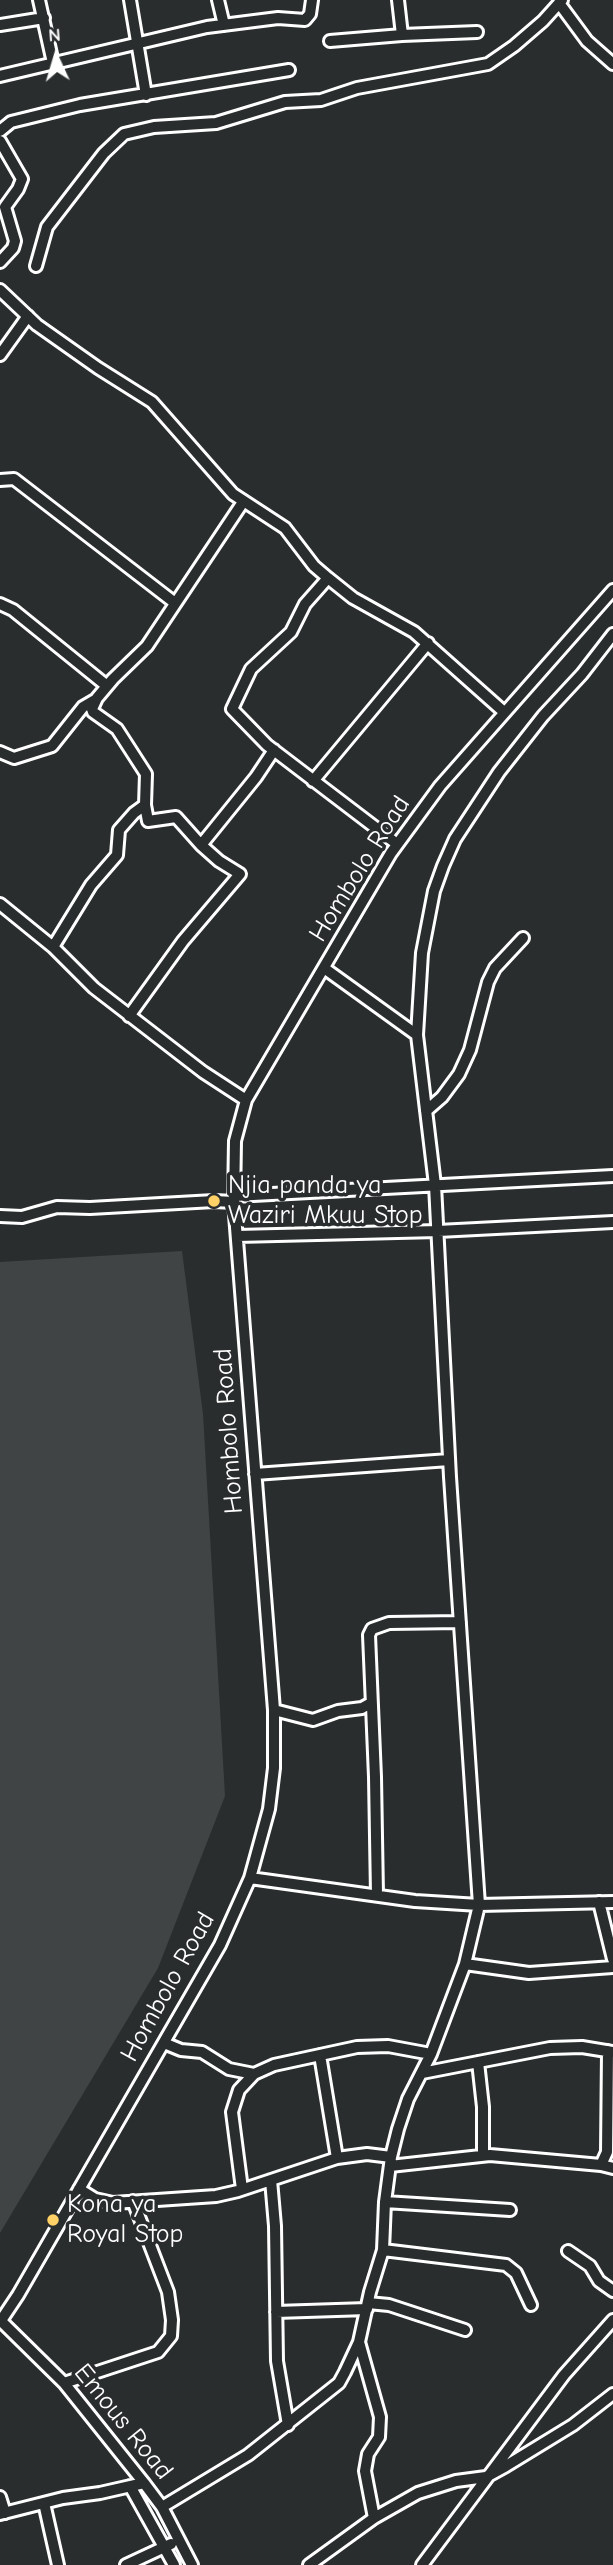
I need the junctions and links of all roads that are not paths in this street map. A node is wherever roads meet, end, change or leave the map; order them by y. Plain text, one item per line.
1 (39, 0) edge
2 (130, 0) edge
3 (218, 0) edge
4 (312, 0) edge
5 (398, 0) edge
6 (560, 2) edge
7 (44, 18) junction
8 (0, 25) edge
9 (224, 25) junction
10 (477, 32) dead end
11 (402, 35) junction
12 (330, 41) dead end
13 (138, 44) junction
14 (53, 63) junction
15 (613, 64) edge
16 (289, 70) dead end
17 (0, 76) edge
18 (146, 94) junction
19 (0, 131) edge
20 (0, 141) edge
21 (0, 262) edge
22 (36, 266) dead end
23 (0, 290) edge
24 (27, 316) junction
25 (0, 355) edge
26 (0, 480) edge
27 (243, 502) junction
28 (328, 578) junction
29 (613, 590) edge
30 (175, 603) junction
31 (0, 604) edge
32 (613, 634) edge
33 (428, 643) junction
34 (107, 686) junction
35 (97, 698) junction
36 (505, 712) junction
37 (274, 750) junction
38 (0, 752) edge
39 (313, 780) junction
40 (145, 805) junction
41 (397, 844) junction
42 (201, 845) junction
43 (0, 904) edge
44 (523, 938) dead end
45 (53, 947) junction
46 (324, 968) junction
47 (129, 1016) junction
48 (417, 1035) junction
49 (246, 1100) junction
50 (426, 1111) junction
51 (613, 1176) edge
52 (435, 1185) junction
53 (234, 1199) junction
54 (0, 1216) edge
55 (613, 1222) edge
56 (438, 1231) junction
57 (237, 1236) junction
58 (449, 1460) junction
59 (256, 1474) junction
60 (460, 1622) junction
61 (371, 1703) junction
62 (274, 1710) junction
63 (250, 1878) junction
64 (377, 1895) junction
65 (599, 1902) junction
66 (613, 1902) edge
67 (479, 1905) junction
68 (613, 1959) edge
69 (465, 1964) junction
70 (613, 1967) edge
71 (164, 2043) junction
72 (611, 2051) edge
73 (431, 2053) junction
74 (320, 2055) junction
75 (478, 2062) junction
76 (422, 2073) junction
77 (254, 2074) junction
78 (483, 2155) junction
79 (337, 2158) junction
80 (391, 2162) junction
81 (601, 2165) junction
82 (613, 2168) edge
83 (271, 2180) junction
84 (79, 2189) junction
85 (243, 2189) junction
86 (134, 2201) junction
87 (386, 2202) junction
88 (510, 2210) dead end
89 (383, 2250) junction
90 (568, 2251) dead end
91 (613, 2291) edge
92 (531, 2305) dead end
93 (368, 2306) junction
94 (276, 2312) junction
95 (613, 2320) edge
96 (1, 2321) edge
97 (465, 2330) dead end
98 (359, 2342) junction
99 (64, 2383) junction
100 (613, 2395) edge
101 (288, 2425) junction
102 (486, 2477) junction
103 (144, 2483) junction
104 (130, 2486) junction
105 (0, 2497) edge
106 (44, 2503) junction
107 (162, 2508) junction
108 (2, 2513) edge
109 (374, 2518) junction
110 (179, 2540) junction
111 (166, 2547) junction
112 (58, 2565) edge
113 (126, 2565) edge
114 (174, 2565) edge
115 (192, 2565) edge
116 (309, 2565) edge
117 (422, 2565) edge

1 - 7 street
2 - 13 street
3 - 9 street
4 - 9 street
5 - 11 street
6 - 15 street
6 - 22 street
7 - 8 street
7 - 14 street
9 - 13 street
10 - 11 street
11 - 12 street
13 - 14 street
13 - 18 street
14 - 17 street
16 - 18 street
18 - 19 street
20 - 21 street
23 - 24 street
24 - 25 street
24 - 27 street
26 - 30 street
27 - 28 street
27 - 30 street
28 - 33 street
28 - 37 street
29 - 36 street, Hombolo Road
30 - 34 street
31 - 34 street
32 - 48 street
33 - 36 street
33 - 39 street
34 - 35 street
35 - 38 street
35 - 40 street
36 - 41 street, Hombolo Road
37 - 39 street
37 - 42 street
39 - 41 street
40 - 42 street
40 - 45 street
41 - 46 street, Hombolo Road
42 - 47 street
43 - 45 street
44 - 50 street
45 - 47 street
46 - 48 street
46 - 49 street, Hombolo Road
47 - 49 street
48 - 50 street
49 - 53 street, Hombolo Road
50 - 52 street
51 - 52 street
52 - 53 street
52 - 56 street
53 - 54 street
53 - 57 street, Hombolo Road
55 - 56 street
56 - 57 street
56 - 58 street
57 - 59 street, Hombolo Road
58 - 59 street
58 - 60 street
59 - 62 street, Hombolo Road
60 - 61 street
60 - 67 street
61 - 62 street
61 - 64 street
62 - 63 street, Hombolo Road
63 - 64 street
63 - 71 street, Hombolo Road
64 - 67 street
65 - 66 street
65 - 67 street
65 - 68 street
67 - 69 street
69 - 70 street
69 - 73 street
71 - 77 street
71 - 84 street, Hombolo Road
72 - 75 street
72 - 81 street
73 - 74 street
73 - 76 street
74 - 77 street
74 - 79 street
75 - 76 street
75 - 78 street
76 - 80 street
77 - 85 street
78 - 80 street
78 - 81 street
79 - 80 street
79 - 83 street
80 - 87 street
81 - 82 street
83 - 85 street
83 - 94 street
84 - 86 street
84 - 96 street, Hombolo Road
85 - 86 street
86 - 99 street
87 - 88 street
87 - 89 street
89 - 92 street
89 - 93 street
90 - 91 street
93 - 94 street
93 - 97 street
93 - 98 street
94 - 101 street
95 - 102 street
96 - 99 street, Emous Road
98 - 101 street
98 - 109 street
99 - 103 street, Emous Road
100 - 102 street
101 - 107 street
102 - 109 street
102 - 117 street
103 - 104 street
103 - 107 street, Emous Road
104 - 106 street
104 - 111 street
105 - 108 street
106 - 108 street
106 - 112 street
107 - 110 street, Emous Road
109 - 116 street
110 - 111 street
110 - 115 street, Emous Road
111 - 113 street
111 - 114 street

